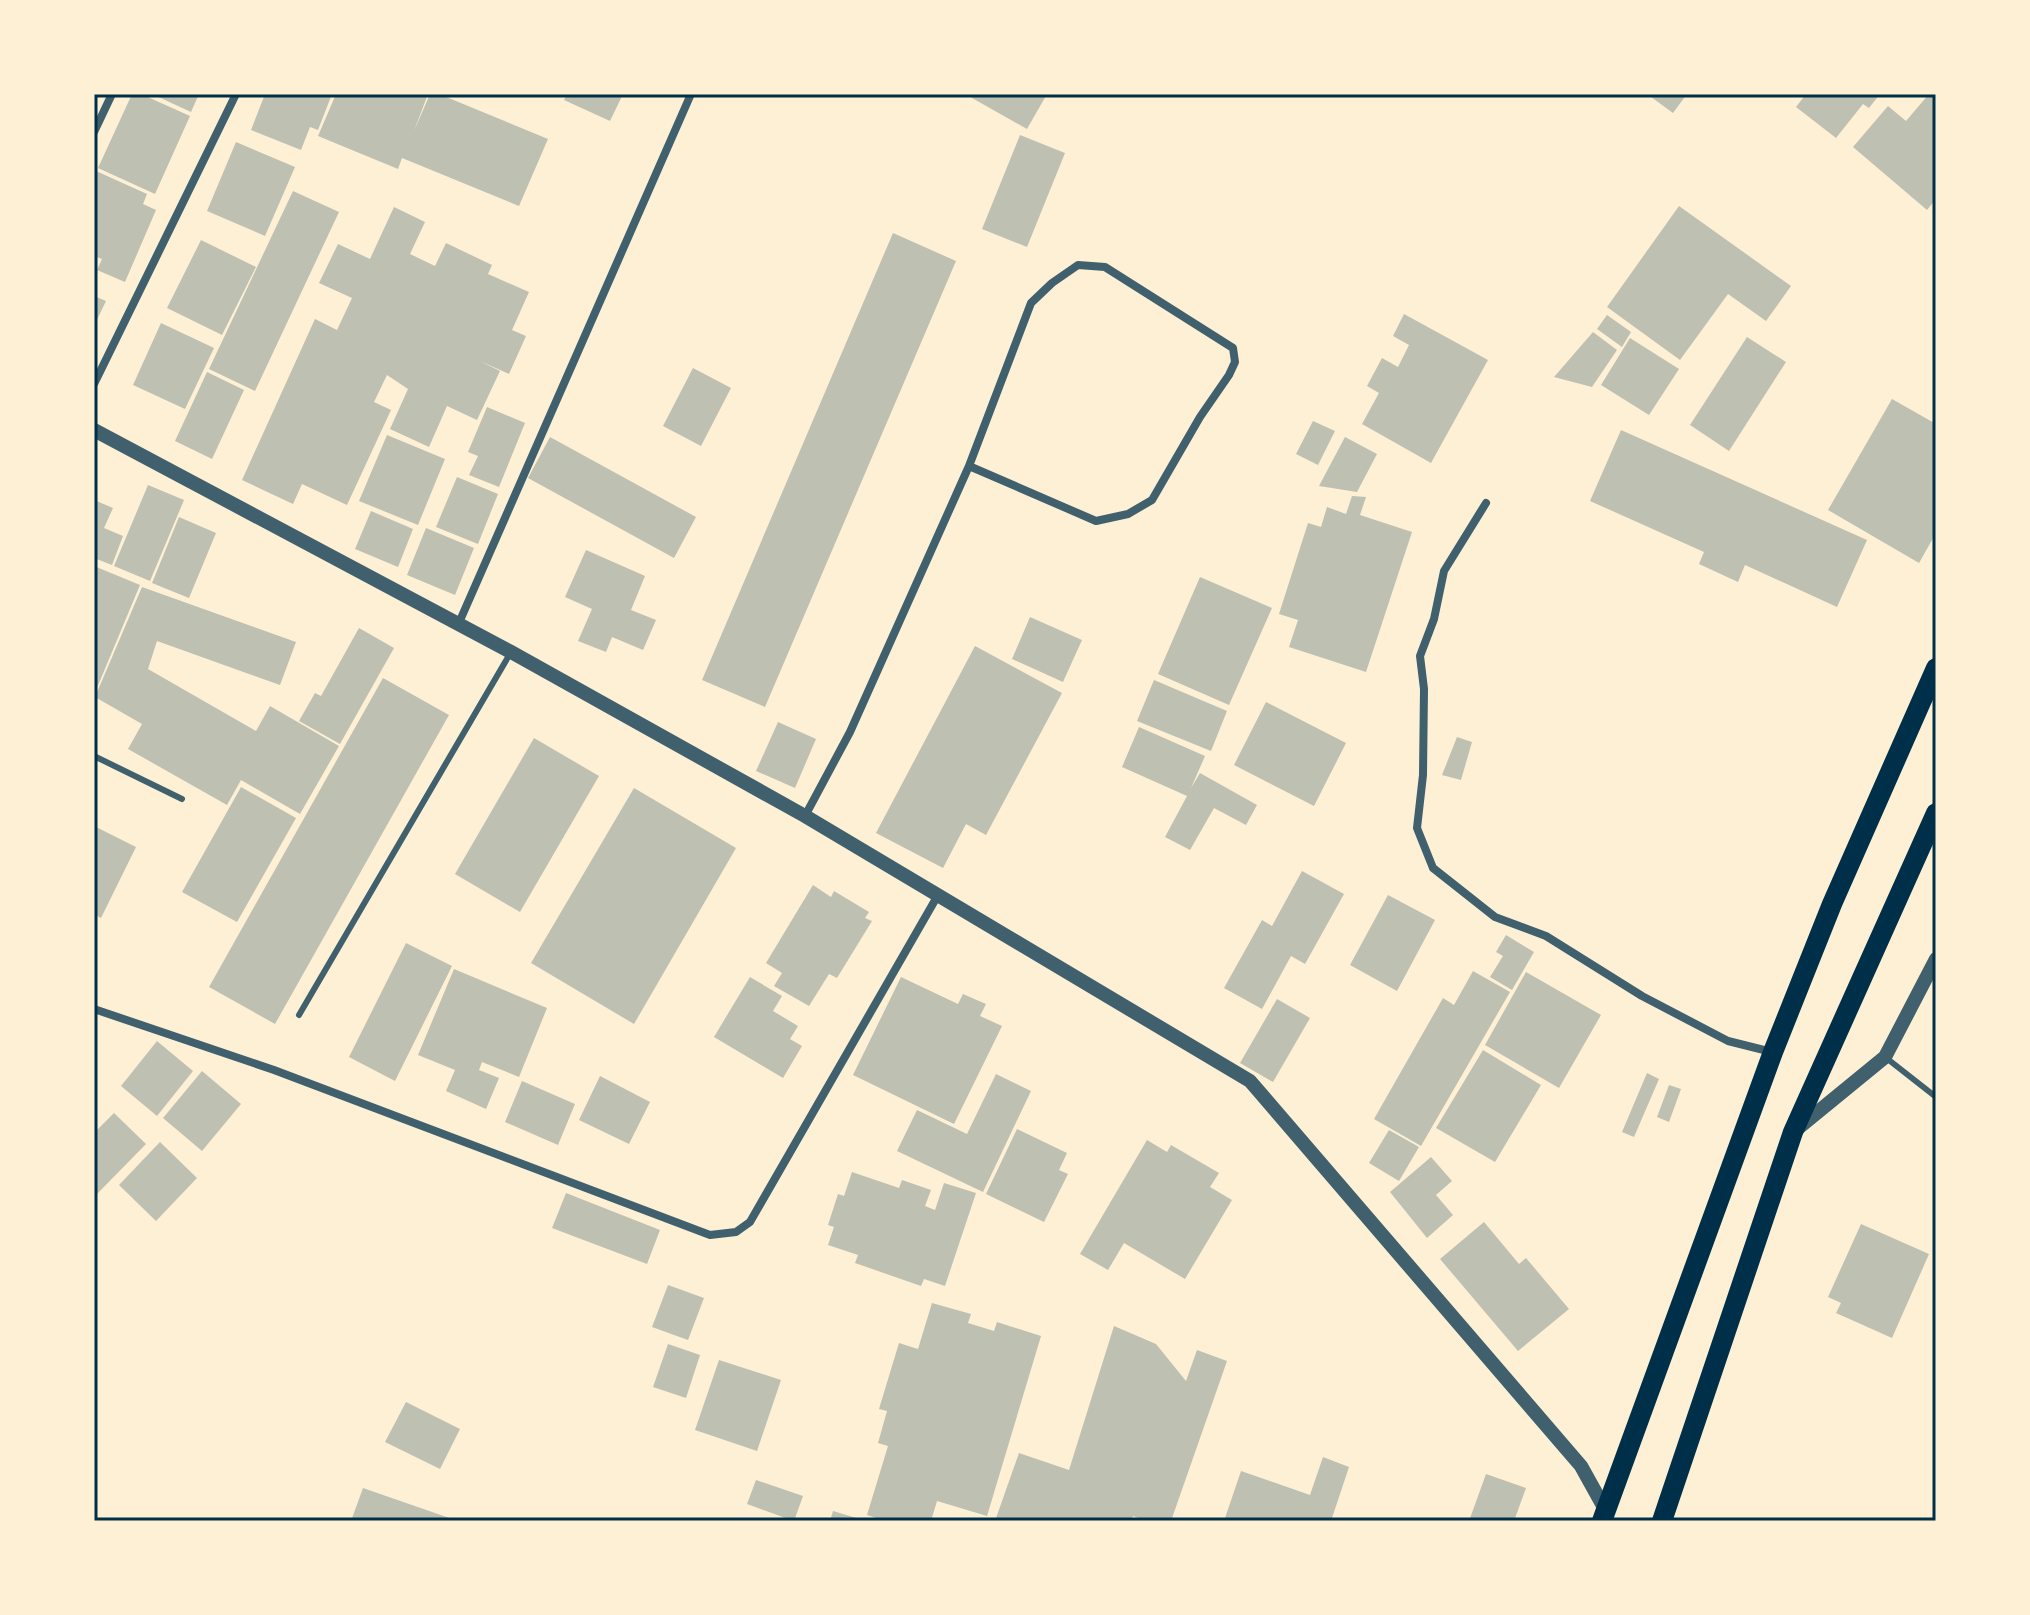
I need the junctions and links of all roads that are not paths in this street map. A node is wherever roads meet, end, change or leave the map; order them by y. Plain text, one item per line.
1 (112, 94) edge
2 (236, 94) edge
3 (691, 94) edge
4 (94, 132) edge
5 (94, 384) edge
6 (94, 430) edge
7 (969, 466) junction
8 (1486, 503) dead end
9 (458, 625) junction
10 (511, 652) junction
11 (1936, 668) edge
12 (94, 756) edge
13 (182, 799) dead end
14 (1936, 813) edge
15 (805, 816) junction
16 (938, 895) junction
17 (1936, 959) edge
18 (94, 1009) edge
19 (299, 1015) dead end
20 (1773, 1052) junction
21 (1885, 1057) junction
22 (1936, 1097) edge
23 (1793, 1132) junction
24 (1604, 1516) edge
25 (1662, 1521) edge

1 - 4 street
2 - 5 street
3 - 9 street
6 - 9 street
7 - 7 street
7 - 15 street
8 - 20 street
9 - 10 street
10 - 15 street
10 - 19 lane
11 - 20 main road
12 - 13 lane
14 - 23 main road
15 - 16 street
16 - 18 street
16 - 24 street
17 - 21 street
20 - 24 main road
21 - 22 lane
21 - 23 street
23 - 25 main road

